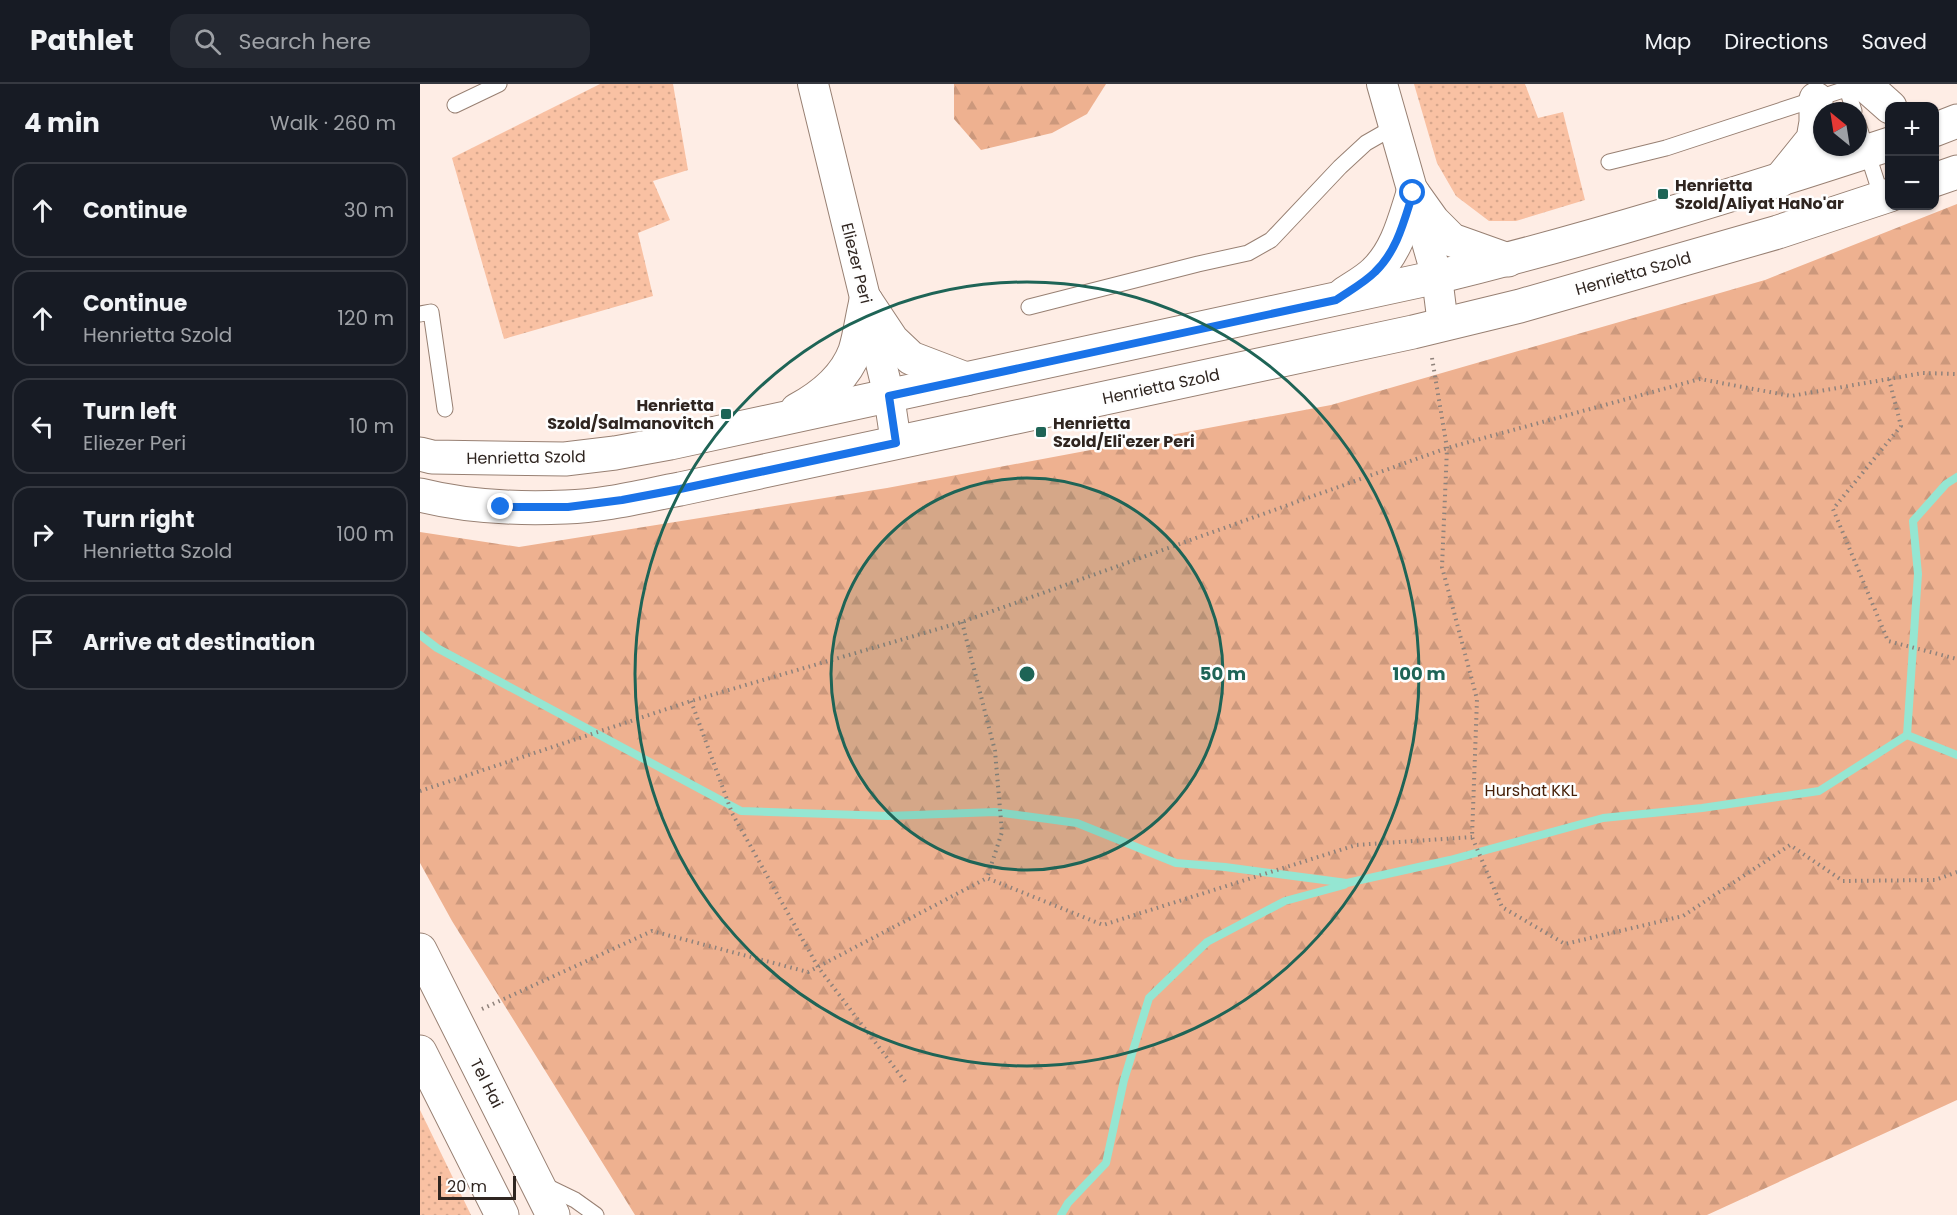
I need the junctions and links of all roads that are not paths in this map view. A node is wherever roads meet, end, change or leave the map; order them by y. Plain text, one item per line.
1 (500, 84) edge
2 (813, 84) edge
3 (1382, 84) edge
4 (1857, 86) edge
5 (1816, 99) junction
6 (1855, 102) edge
7 (1885, 103) edge
8 (455, 105) dead end
9 (1394, 127) junction
10 (1872, 140) edge
11 (1609, 162) dead end
12 (1957, 172) edge
13 (1939, 179) edge
14 (1779, 181) junction
15 (1885, 192) edge
16 (1413, 193) junction
17 (1885, 196) edge
18 (1508, 260) junction
19 (1437, 277) junction
20 (1336, 300) junction
21 (866, 301) junction
22 (1029, 307) dead end
23 (420, 314) edge
24 (1428, 328) junction
25 (966, 379) junction
26 (889, 396) junction
27 (445, 409) dead end
28 (783, 418) junction
29 (896, 443) junction
30 (420, 454) edge
31 (420, 495) edge
32 (420, 950) edge
33 (420, 1052) edge
34 (536, 1182) junction
35 (502, 1215) edge
36 (553, 1215) edge
37 (596, 1215) edge

1 - 8 lane
2 - 21 street, Eliezer Peri
3 - 9 street
4 - 5 lane
4 - 6 lane
4 - 7 main road
5 - 11 lane
5 - 14 main road
9 - 16 street
9 - 22 lane
10 - 14 main road, Henrietta Szold
10 - 15 lane
12 - 13 main road
14 - 18 main road, Henrietta Szold
16 - 18 main road
16 - 19 street
16 - 20 main road
17 - 24 main road, Henrietta Szold
18 - 19 main road, Henrietta Szold
19 - 20 main road, Henrietta Szold
19 - 24 street
20 - 25 main road, Henrietta Szold
21 - 25 main road
21 - 26 street, Eliezer Peri
21 - 28 main road
23 - 27 lane
24 - 29 main road, Henrietta Szold
25 - 26 main road, Henrietta Szold
26 - 28 main road, Henrietta Szold
26 - 29 street, Eliezer Peri
28 - 30 main road, Henrietta Szold
29 - 31 main road, Henrietta Szold
32 - 34 main road, Tel Hai
33 - 35 main road
34 - 36 main road, Tel Hai
34 - 37 lane

